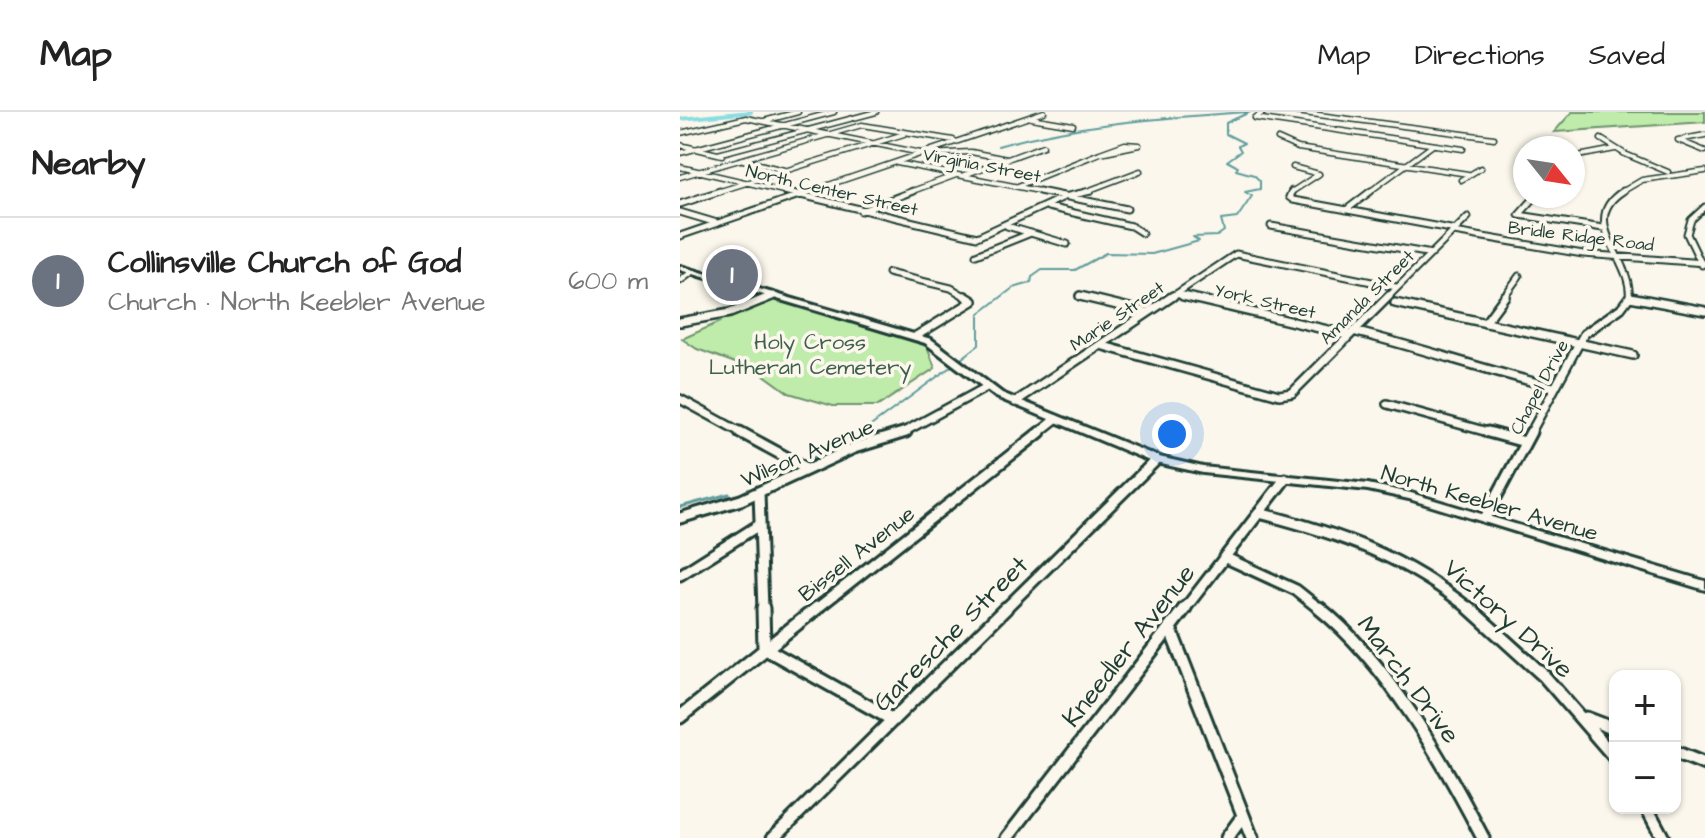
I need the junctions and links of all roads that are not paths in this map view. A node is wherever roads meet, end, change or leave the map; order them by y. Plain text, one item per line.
1 (798, 112) edge
2 (805, 112) edge
3 (834, 112) edge
4 (876, 112) edge
5 (1023, 112) edge
6 (1044, 112) edge
7 (1264, 112) edge
8 (1296, 112) edge
9 (1037, 114) junction
10 (823, 115) junction
11 (1027, 118) junction
12 (843, 119) junction
13 (762, 121) junction
14 (1073, 125) dead end
15 (784, 126) junction
16 (806, 130) junction
17 (680, 133) edge
18 (909, 133) junction
19 (829, 134) junction
20 (1705, 135) edge
21 (1494, 138) dead end
22 (1278, 139) dead end
23 (1601, 139) dead end
24 (958, 141) junction
25 (874, 143) junction
26 (680, 145) edge
27 (1433, 145) junction
28 (1043, 146) dead end
29 (696, 149) junction
30 (1463, 149) dead end
31 (1616, 149) junction
32 (1705, 151) edge
33 (680, 153) edge
34 (921, 153) junction
35 (1100, 153) junction
36 (718, 154) junction
37 (1585, 155) edge
38 (740, 159) junction
39 (1007, 159) junction
40 (894, 162) junction
41 (1409, 165) junction
42 (680, 167) edge
43 (1293, 167) dead end
44 (1481, 168) dead end
45 (787, 170) junction
46 (1140, 171) dead end
47 (1705, 171) edge
48 (698, 172) junction
49 (1468, 174) junction
50 (1672, 174) junction
51 (960, 175) junction
52 (680, 177) edge
53 (1461, 180) dead end
54 (745, 183) junction
55 (1017, 186) junction
56 (796, 196) junction
57 (1064, 197) junction
58 (680, 204) edge
59 (1047, 207) junction
60 (1705, 207) edge
61 (1525, 208) edge
62 (1127, 209) dead end
63 (1346, 210) junction
64 (860, 211) junction
65 (680, 212) edge
66 (1468, 217) dead end
67 (717, 223) junction
68 (1006, 225) junction
69 (1271, 226) dead end
70 (1603, 228) junction
71 (1455, 231) junction
72 (1031, 232) junction
73 (1142, 233) dead end
74 (680, 236) edge
75 (1067, 244) dead end
76 (1432, 254) junction
77 (976, 255) dead end
78 (1618, 258) junction
79 (1704, 265) edge
80 (680, 268) edge
81 (692, 272) junction
82 (888, 273) dead end
83 (1519, 276) dead end
84 (680, 281) edge
85 (1396, 287) junction
86 (1175, 294) junction
87 (774, 295) junction
88 (1080, 296) dead end
89 (1630, 297) junction
90 (1395, 303) dead end
91 (1705, 311) edge
92 (1146, 312) junction
93 (680, 322) edge
94 (1485, 323) junction
95 (1351, 333) junction
96 (916, 336) junction
97 (1578, 343) junction
98 (1100, 345) junction
99 (1633, 355) dead end
100 (1553, 387) junction
101 (985, 388) junction
102 (680, 399) edge
103 (1015, 402) junction
104 (1387, 404) dead end
105 (1056, 419) junction
106 (1525, 442) junction
107 (1156, 460) junction
108 (808, 469) junction
109 (1285, 479) junction
110 (759, 492) junction
111 (1259, 513) junction
112 (680, 518) edge
113 (1485, 518) junction
114 (759, 525) junction
115 (1224, 557) junction
116 (680, 575) edge
117 (1705, 586) edge
118 (1170, 628) junction
119 (765, 649) junction
120 (680, 717) edge
121 (1583, 717) junction
122 (893, 720) junction
123 (1609, 727) edge
124 (1609, 750) edge
125 (1681, 754) edge
126 (1705, 764) edge
127 (1650, 814) edge
128 (1243, 816) junction
129 (773, 838) edge
130 (1007, 838) edge
131 (1227, 838) edge
132 (1252, 838) edge
133 (1483, 838) edge
134 (1663, 838) edge

1 - 13 street
2 - 10 street
3 - 10 street
4 - 12 street
5 - 9 street
6 - 9 street
7 - 27 street
8 - 21 street
9 - 11 street
10 - 12 street
10 - 15 street
11 - 14 street
11 - 24 street
12 - 16 street
13 - 15 street
13 - 17 street
15 - 16 street
15 - 29 street
16 - 19 street
16 - 36 street
18 - 19 street
18 - 24 street
18 - 25 street
19 - 25 street
19 - 38 street
20 - 32 street
22 - 41 street
23 - 31 street
24 - 34 street
25 - 34 street
25 - 45 street
26 - 29 street
27 - 30 street
27 - 41 street
28 - 39 street
29 - 33 street
29 - 36 street
31 - 37 street
31 - 50 street
34 - 39 street
34 - 40 street
35 - 35 street
35 - 55 street
36 - 38 street
38 - 45 street
38 - 48 street
39 - 51 street
40 - 51 street, Virginia Street
40 - 56 street
41 - 49 street
41 - 63 street
42 - 48 street, North Center Street
43 - 63 street, Bridle Ridge Road
44 - 49 street
45 - 54 street
46 - 57 street
47 - 50 street
48 - 52 street
48 - 54 street, North Center Street
49 - 53 street
50 - 70 street
51 - 55 street, Virginia Street
51 - 64 street
54 - 56 street, North Center Street
54 - 58 street
55 - 57 street, Virginia Street
56 - 64 street, North Center Street
56 - 67 street
57 - 59 street
57 - 62 street, Virginia Street
59 - 68 street
59 - 73 street
60 - 79 street
61 - 70 street
63 - 71 street, Bridle Ridge Road
64 - 68 street, North Center Street
65 - 67 street
66 - 71 street, Amanda Street
67 - 74 street
68 - 72 street
69 - 76 street
70 - 78 street
71 - 76 street, Amanda Street
71 - 78 street, Bridle Ridge Road
72 - 75 street
72 - 77 street
76 - 85 street, Amanda Street
78 - 79 street, Bridle Ridge Road
78 - 89 street
80 - 81 street, North Keebler Avenue
81 - 84 street
81 - 87 street, North Keebler Avenue
82 - 96 street
83 - 94 street
85 - 86 street, Marie Street
85 - 95 street, Amanda Street
86 - 92 street, Marie Street
86 - 95 street, York Street
87 - 93 street
87 - 96 street, North Keebler Avenue
88 - 92 street
89 - 91 street
89 - 97 street, Chapel Drive
90 - 94 street
92 - 98 street, Marie Street
94 - 97 street
95 - 98 street, Amanda Street
95 - 100 street, York Street
96 - 101 street, North Keebler Avenue
97 - 99 street
97 - 100 street, Chapel Drive
98 - 103 street, Marie Street
100 - 106 street, Chapel Drive
101 - 103 street, North Keebler Avenue
101 - 108 street, Wilson Avenue
102 - 108 street
103 - 105 street, North Keebler Avenue
104 - 106 street
105 - 107 street, North Keebler Avenue
105 - 119 street, Bissell Avenue
106 - 113 street, Chapel Drive
107 - 109 street, North Keebler Avenue
107 - 122 street, Garesche Street
108 - 110 street, Wilson Avenue
109 - 111 street, Kneedler Avenue
109 - 113 street, North Keebler Avenue
110 - 112 street, Wilson Avenue
110 - 114 street
111 - 115 street, Kneedler Avenue
111 - 121 street, Victory Drive
113 - 117 street, North Keebler Avenue
114 - 116 street
114 - 119 street
115 - 118 street, Kneedler Avenue
115 - 133 street, March Drive
118 - 128 street
118 - 130 street, Kneedler Avenue
119 - 120 street, Bissell Avenue
119 - 122 street
121 - 123 street
121 - 124 street, Victory Drive
122 - 129 street, Garesche Street
125 - 126 street
127 - 134 street
128 - 131 street
128 - 132 street

